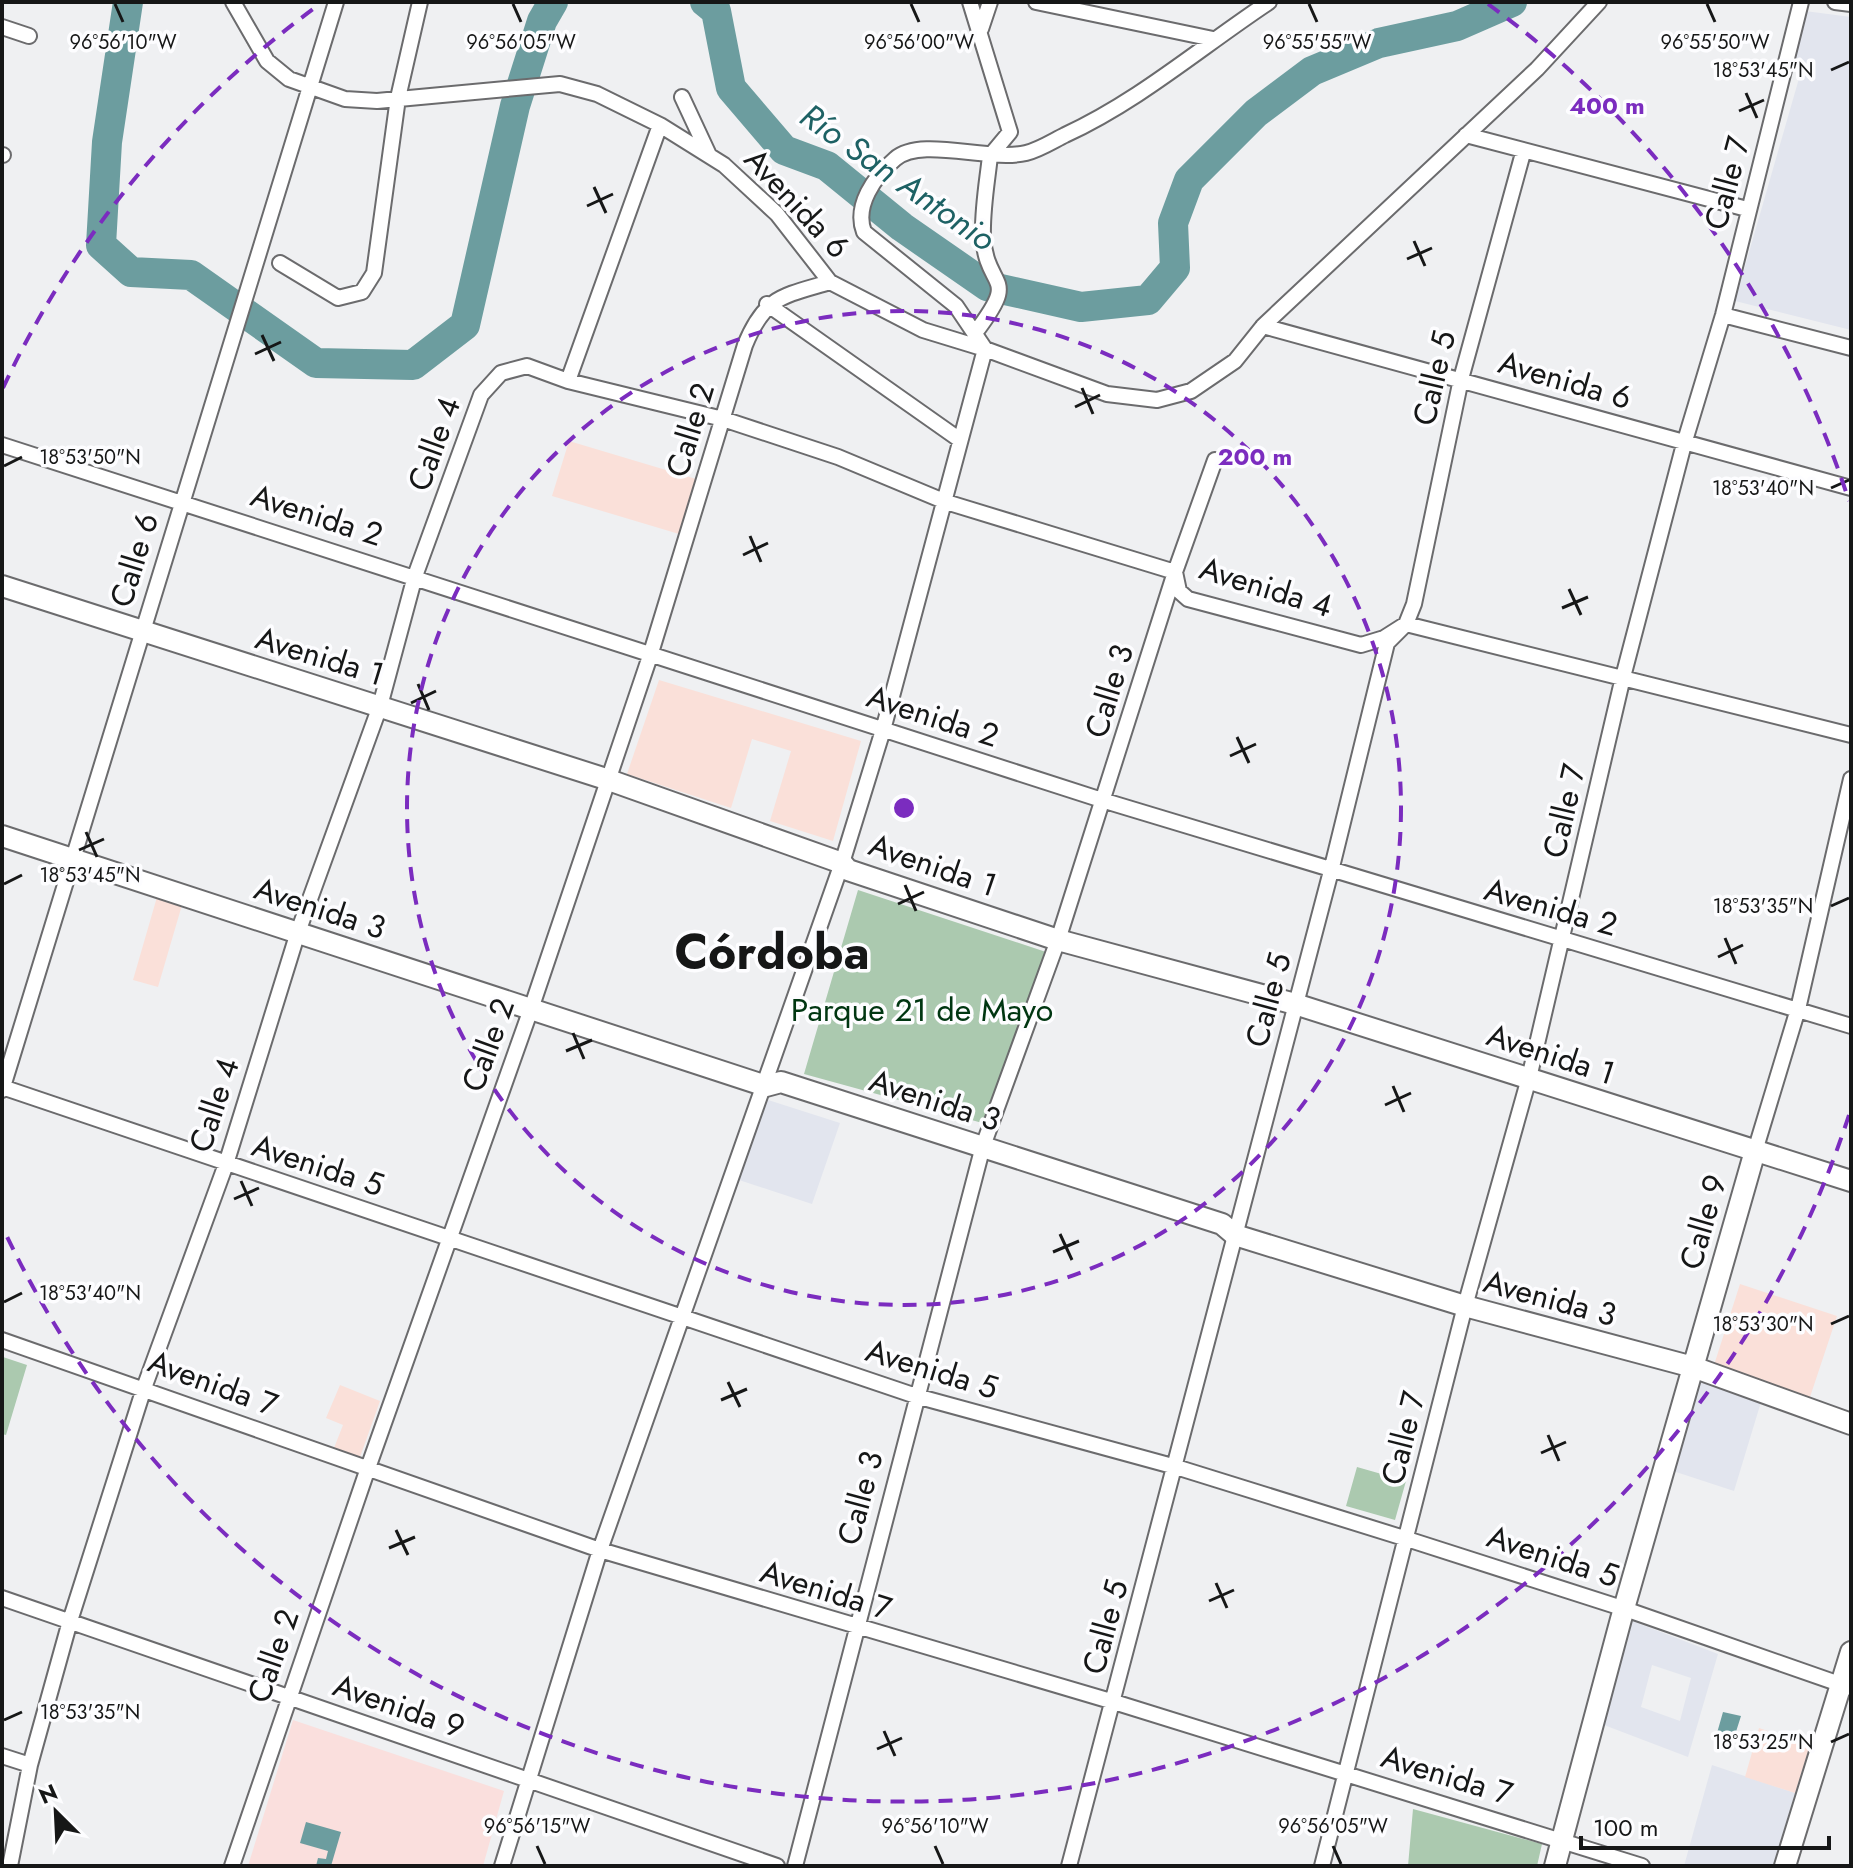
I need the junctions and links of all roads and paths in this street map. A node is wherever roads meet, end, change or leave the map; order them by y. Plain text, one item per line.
1 (233, 2) edge
2 (336, 2) edge
3 (420, 2) edge
4 (970, 2) edge
5 (990, 2) edge
6 (1036, 2) edge
7 (1269, 2) edge
8 (1599, 2) edge
9 (1801, 2) edge
10 (1835, 2) edge
11 (1851, 4) edge
12 (2, 27) edge
13 (981, 29) junction
14 (29, 36) dead end
15 (1213, 39) junction
16 (311, 89) junction
17 (682, 97) dead end
18 (398, 98) junction
19 (660, 125) junction
20 (1466, 135) junction
21 (1523, 153) junction
22 (710, 156) junction
23 (990, 156) junction
24 (1747, 209) junction
25 (280, 263) dead end
26 (830, 282) junction
27 (767, 304) junction
28 (1723, 315) junction
29 (1263, 326) junction
30 (975, 333) junction
31 (1851, 348) edge
32 (985, 349) junction
33 (501, 373) joint
34 (1461, 379) junction
35 (568, 381) junction
36 (723, 419) junction
37 (960, 440) junction
38 (1684, 444) junction
39 (2, 445) edge
40 (1215, 460) dead end
41 (1851, 488) edge
42 (182, 501) junction
43 (946, 502) junction
44 (1175, 572) junction
45 (415, 576) junction
46 (2, 586) edge
47 (1406, 624) junction
48 (141, 632) junction
49 (650, 656) junction
50 (1623, 677) junction
51 (380, 706) junction
52 (883, 730) junction
53 (1851, 735) edge
54 (606, 779) junction
55 (1851, 779) edge
56 (1105, 801) junction
57 (2, 836) edge
58 (73, 859) junction
59 (842, 863) junction
60 (1331, 871) junction
61 (298, 932) junction
62 (1564, 939) junction
63 (1058, 940) junction
64 (1295, 1004) junction
65 (531, 1009) junction
66 (1798, 1009) junction
67 (1851, 1026) edge
68 (1529, 1078) junction
69 (766, 1086) junction
70 (2, 1088) edge
71 (983, 1146) junction
72 (1755, 1151) junction
73 (226, 1164) junction
74 (1851, 1181) edge
75 (1235, 1235) junction
76 (449, 1238) junction
77 (1465, 1306) junction
78 (680, 1317) junction
79 (2, 1340) edge
80 (1693, 1367) junction
81 (144, 1388) junction
82 (916, 1396) junction
83 (1851, 1424) edge
84 (1176, 1467) junction
85 (368, 1468) junction
86 (1407, 1539) junction
87 (600, 1550) junction
88 (2, 1598) edge
89 (1625, 1609) junction
90 (70, 1621) junction
91 (855, 1628) junction
92 (1851, 1652) edge
93 (1846, 1686) edge
94 (289, 1697) junction
95 (1114, 1702) junction
96 (2, 1756) edge
97 (30, 1765) junction
98 (1346, 1774) junction
99 (528, 1781) junction
100 (1562, 1839) junction
101 (10, 1866) edge
102 (232, 1866) edge
103 (502, 1866) edge
104 (777, 1866) edge
105 (795, 1866) edge
106 (1069, 1866) edge
107 (1322, 1866) edge
108 (1555, 1866) edge
109 (1642, 1866) edge
110 (1785, 1866) edge

1 - 16 street, Avenida 6
2 - 16 street, Calle 6
3 - 18 street
4 - 13 street
5 - 13 street
6 - 15 street
7 - 15 street
8 - 20 street
9 - 24 street, Calle 7
10 - 11 street
12 - 14 street
13 - 23 street
15 - 23 street
16 - 18 street, Avenida 6
16 - 42 street, Calle 6
17 - 22 street
18 - 19 street, Avenida 6
18 - 25 street
19 - 22 street, Avenida 6
19 - 35 street
20 - 21 street
20 - 29 street
21 - 24 street
21 - 34 street, Calle 5
22 - 26 street, Avenida 6
23 - 30 street
23 - 30 street
24 - 28 street, Calle 7
26 - 27 street
26 - 32 street, Avenida 6
27 - 36 street, Calle 2
27 - 37 street
28 - 31 street
28 - 38 street, Calle 7
29 - 32 street, Avenida 6
29 - 34 street, Avenida 6
30 - 32 street
32 - 37 street
33 - 35 street, Avenida 4
33 - 45 street, Calle 4
34 - 38 street, Avenida 6
34 - 47 street, Calle 5
35 - 36 street, Avenida 4
36 - 43 street, Avenida 4
36 - 49 street, Calle 2
37 - 43 street
38 - 41 street, Avenida 6
38 - 50 street, Calle 7
39 - 42 street, Avenida 2
40 - 44 street, Calle 3
42 - 45 street, Avenida 2
42 - 48 street, Calle 6
43 - 44 street, Avenida 4
43 - 52 street
44 - 47 street, Avenida 4
44 - 56 street, Calle 3
45 - 49 street, Avenida 2
45 - 51 street, Calle 4
46 - 48 main road, Avenida 1
47 - 50 street
47 - 60 street, Calle 5
48 - 51 main road, Avenida 1
48 - 58 street, Calle 6
49 - 52 street, Avenida 2
49 - 54 street, Calle 2
50 - 53 street
50 - 62 street, Calle 7
51 - 54 main road, Avenida 1
51 - 61 street, Calle 4
52 - 56 street, Avenida 2
52 - 59 street
54 - 59 main road, Avenida 1
54 - 65 street, Calle 2
55 - 66 street, Calle 9
56 - 60 street, Avenida 2
56 - 63 street, Calle 3
57 - 58 main road, Avenida 3
58 - 61 main road, Avenida 3
58 - 70 street, Calle 6
59 - 63 main road, Avenida 1
59 - 69 street
60 - 62 street, Avenida 2
60 - 64 street, Calle 5
61 - 65 main road, Avenida 3
61 - 73 street, Calle 4
62 - 66 street, Avenida 2
62 - 68 street, Calle 7
63 - 64 main road, Avenida 1
63 - 71 street, Calle 3
64 - 68 main road, Avenida 1
64 - 75 street, Calle 5
65 - 69 main road, Avenida 3
65 - 76 street, Calle 2
66 - 67 street, Avenida 2
66 - 72 street, Calle 9
68 - 72 main road, Avenida 1
68 - 77 street, Calle 7
69 - 71 main road, Avenida 3
69 - 78 street
70 - 73 street, Avenida 5
71 - 75 main road, Avenida 3
71 - 82 street, Calle 3
72 - 74 main road, Avenida 1
72 - 80 main road, Calle 9
73 - 76 street, Avenida 5
73 - 81 street, Calle 4
75 - 77 main road, Avenida 3
75 - 84 street, Calle 5
76 - 78 street, Avenida 5
76 - 85 street, Calle 2
77 - 80 main road, Avenida 3
77 - 86 street, Calle 7
78 - 82 street, Avenida 5
78 - 87 street
79 - 81 street, Avenida 7
80 - 83 main road, Avenida 3
80 - 89 main road, Calle 9
81 - 85 street, Avenida 7
81 - 90 street, Calle 4
82 - 84 street, Avenida 5
82 - 91 street, Calle 3
84 - 86 street, Avenida 5
84 - 95 street, Calle 5
85 - 87 street, Avenida 7
85 - 94 street, Calle 2
86 - 89 street, Avenida 5
86 - 98 street, Calle 7
87 - 91 street, Avenida 7
87 - 99 street
88 - 90 street, Avenida 9
89 - 93 street, Avenida 5
89 - 100 main road, Calle 9
90 - 94 street, Avenida 9
90 - 97 street, Calle 4
91 - 95 street, Avenida 7
91 - 105 street, Calle 3
92 - 93 main road
93 - 110 main road
94 - 99 street, Avenida 9
94 - 102 street, Calle 2
95 - 98 street, Avenida 7
95 - 106 street, Calle 5
96 - 97 street
97 - 101 street, Calle 4
98 - 100 street, Avenida 7
98 - 107 street, Calle 7
99 - 103 street
99 - 104 street, Avenida 9
100 - 108 main road, Calle 9
100 - 109 street, Avenida 7

